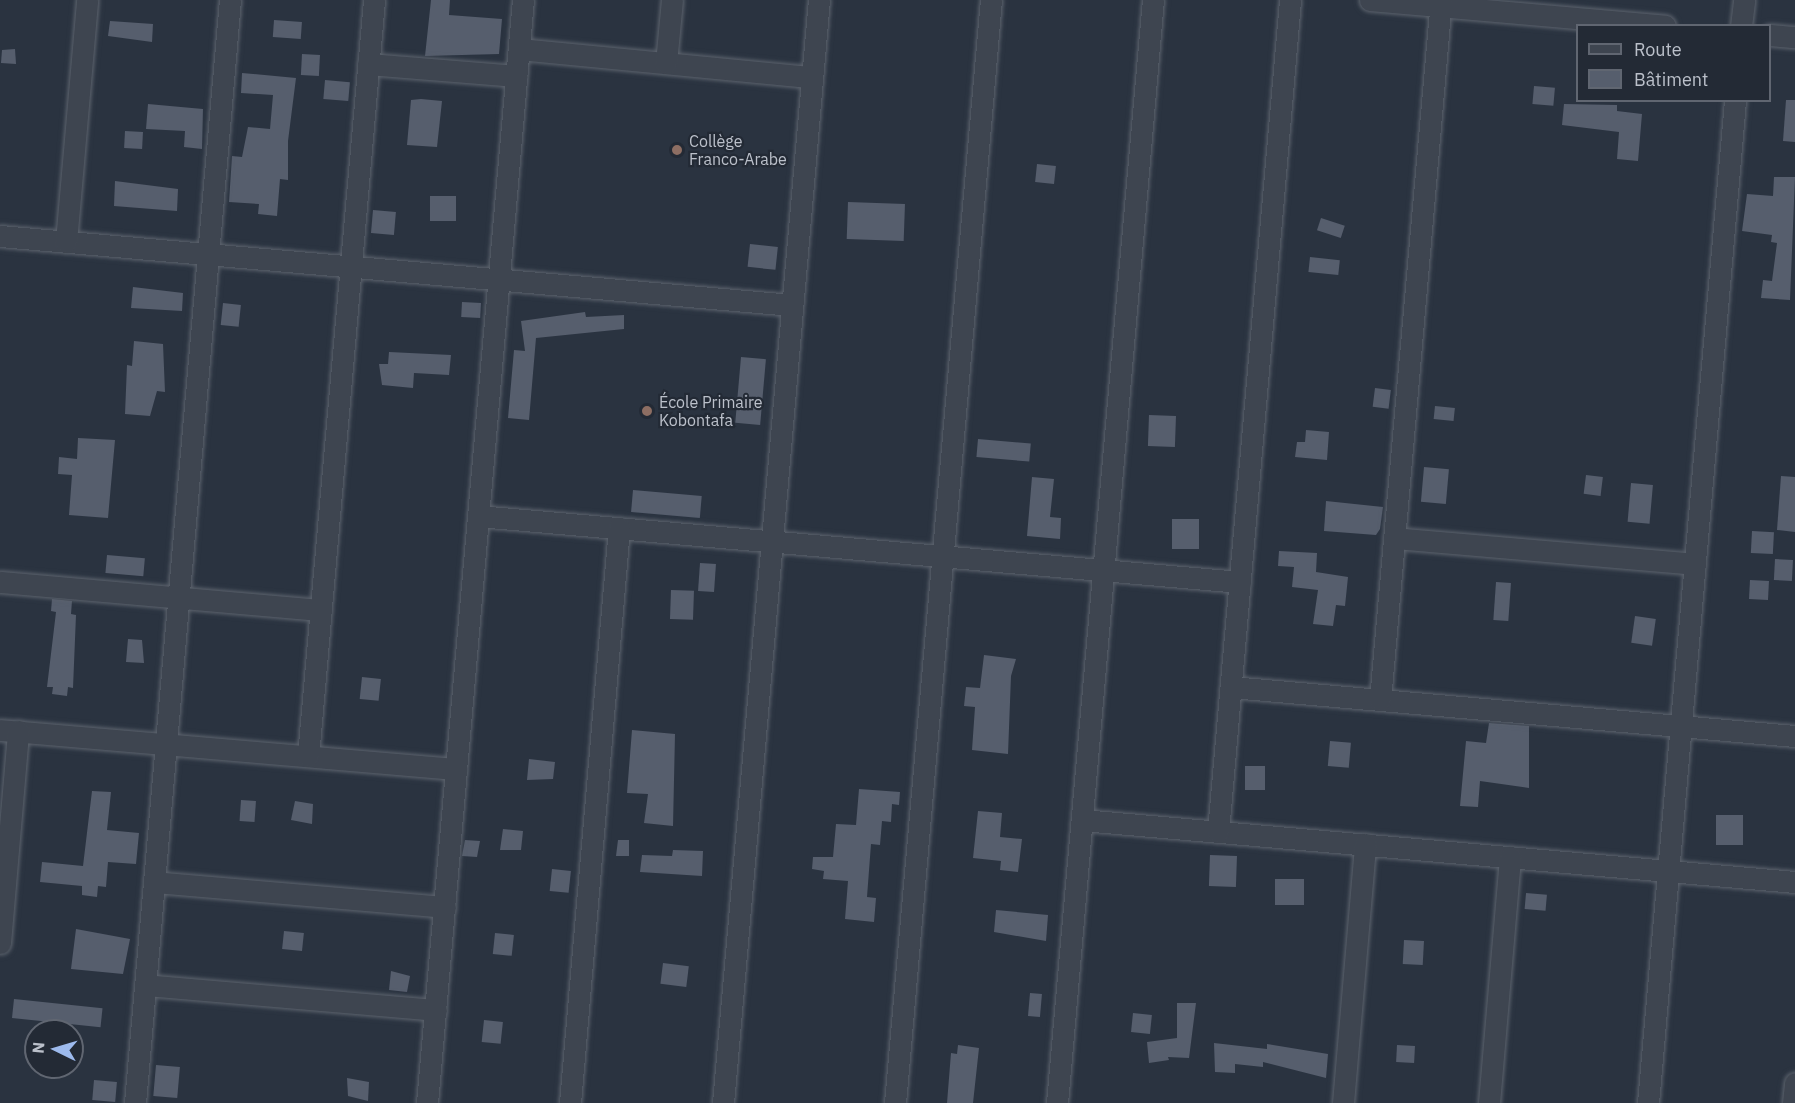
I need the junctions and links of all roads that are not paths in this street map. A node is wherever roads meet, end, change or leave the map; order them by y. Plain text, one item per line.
1 (87, 0) edge
2 (230, 0) edge
3 (374, 0) edge
4 (523, 0) edge
5 (672, 0) edge
6 (819, 0) edge
7 (991, 0) edge
8 (1153, 0) edge
9 (1290, 0) edge
10 (1370, 0) edge
11 (1744, 0) edge
12 (1440, 3) edge
13 (1645, 24) edge
14 (1741, 24) edge
15 (1771, 35) edge
16 (1795, 37) edge
17 (519, 49) junction
18 (666, 63) junction
19 (368, 64) junction
20 (517, 76) junction
21 (812, 77) junction
22 (1735, 102) edge
23 (0, 236) edge
24 (66, 242) junction
25 (208, 254) junction
26 (351, 266) junction
27 (499, 279) junction
28 (792, 304) junction
29 (478, 516) junction
30 (620, 528) junction
31 (1394, 538) junction
32 (772, 542) junction
33 (942, 556) junction
34 (1695, 564) junction
35 (1104, 570) junction
36 (0, 582) edge
37 (1240, 582) junction
38 (179, 597) junction
39 (321, 610) junction
40 (1231, 687) junction
41 (1380, 700) junction
42 (1681, 726) junction
43 (9, 730) edge
44 (1795, 736) edge
45 (166, 744) junction
46 (308, 756) junction
47 (456, 769) junction
48 (1082, 820) junction
49 (1218, 832) junction
50 (1365, 844) junction
51 (1510, 857) junction
52 (1668, 870) junction
53 (154, 882) junction
54 (1795, 882) edge
55 (445, 907) junction
56 (0, 943) edge
57 (145, 985) junction
58 (436, 1010) junction
59 (1795, 1083) edge
60 (135, 1103) edge
61 (428, 1103) edge
62 (570, 1103) edge
63 (723, 1103) edge
64 (895, 1103) edge
65 (1058, 1103) edge
66 (1343, 1103) edge
67 (1489, 1103) edge
68 (1648, 1103) edge
69 (1793, 1103) edge

1 - 24 street
2 - 25 street
3 - 19 street
4 - 17 street
5 - 18 street
6 - 21 street
7 - 33 street
8 - 35 street
9 - 37 street
10 - 12 street
11 - 14 street
12 - 13 street
12 - 31 street
15 - 16 street
17 - 18 street
17 - 20 street
18 - 21 street
19 - 20 street
19 - 26 street
20 - 27 street
21 - 28 street
22 - 34 street
23 - 24 street
24 - 25 street
25 - 26 street
25 - 38 street
26 - 27 street
26 - 39 street
27 - 28 street
27 - 29 street
28 - 32 street
29 - 30 street
29 - 47 street
30 - 32 street
30 - 62 street
31 - 34 street
31 - 41 street
32 - 33 street
32 - 63 street
33 - 35 street
33 - 64 street
34 - 42 street
35 - 37 street
35 - 48 street
36 - 38 street
37 - 40 street
38 - 39 street
38 - 45 street
39 - 46 street
40 - 41 street
40 - 49 street
41 - 42 street
42 - 44 street
42 - 52 street
43 - 45 street
43 - 56 street
45 - 46 street
45 - 53 street
46 - 47 street
47 - 55 street
48 - 49 street
48 - 65 street
49 - 50 street
50 - 51 street
50 - 66 street
51 - 52 street
51 - 67 street
52 - 54 street
52 - 68 street
53 - 55 street
53 - 57 street
55 - 58 street
57 - 58 street
57 - 60 street
58 - 61 street
59 - 69 street

